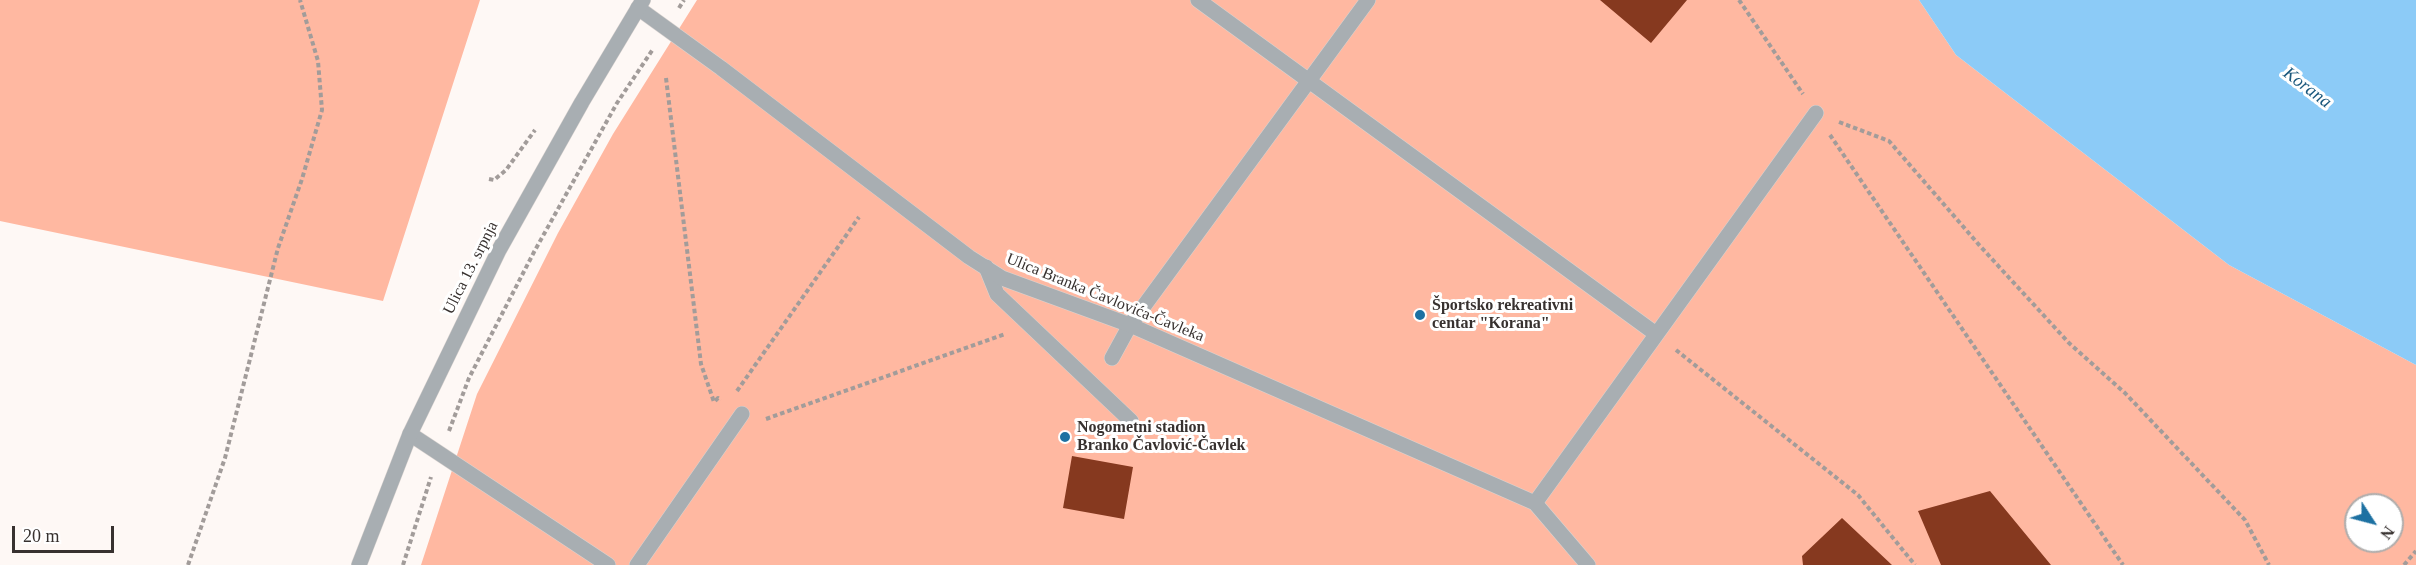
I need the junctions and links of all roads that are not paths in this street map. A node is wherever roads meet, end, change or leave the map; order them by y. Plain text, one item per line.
1 (1198, 0) edge
2 (1368, 0) edge
3 (640, 4) edge
4 (1309, 80) junction
5 (1816, 113) road end
6 (986, 267) junction
7 (1130, 325) junction
8 (1656, 334) junction
9 (1112, 358) dead end
10 (742, 414) road end
11 (1131, 421) dead end
12 (410, 434) junction
13 (1535, 503) junction
14 (359, 565) edge
15 (608, 565) edge
16 (637, 565) edge
17 (1588, 565) edge

1 - 4 street
2 - 4 street
3 - 6 street, Ulica Branka Čavlovića-Čavleka
3 - 12 street, Ulica 13. srpnja
4 - 7 street
4 - 8 street
5 - 8 street
6 - 7 street, Ulica Branka Čavlovića-Čavleka
6 - 11 street
7 - 9 street
7 - 13 street, Ulica Branka Čavlovića-Čavleka
8 - 13 street
10 - 16 street
12 - 14 street, Ulica 13. srpnja
12 - 15 street
13 - 17 street, Ulica Branka Čavlovića-Čavleka

